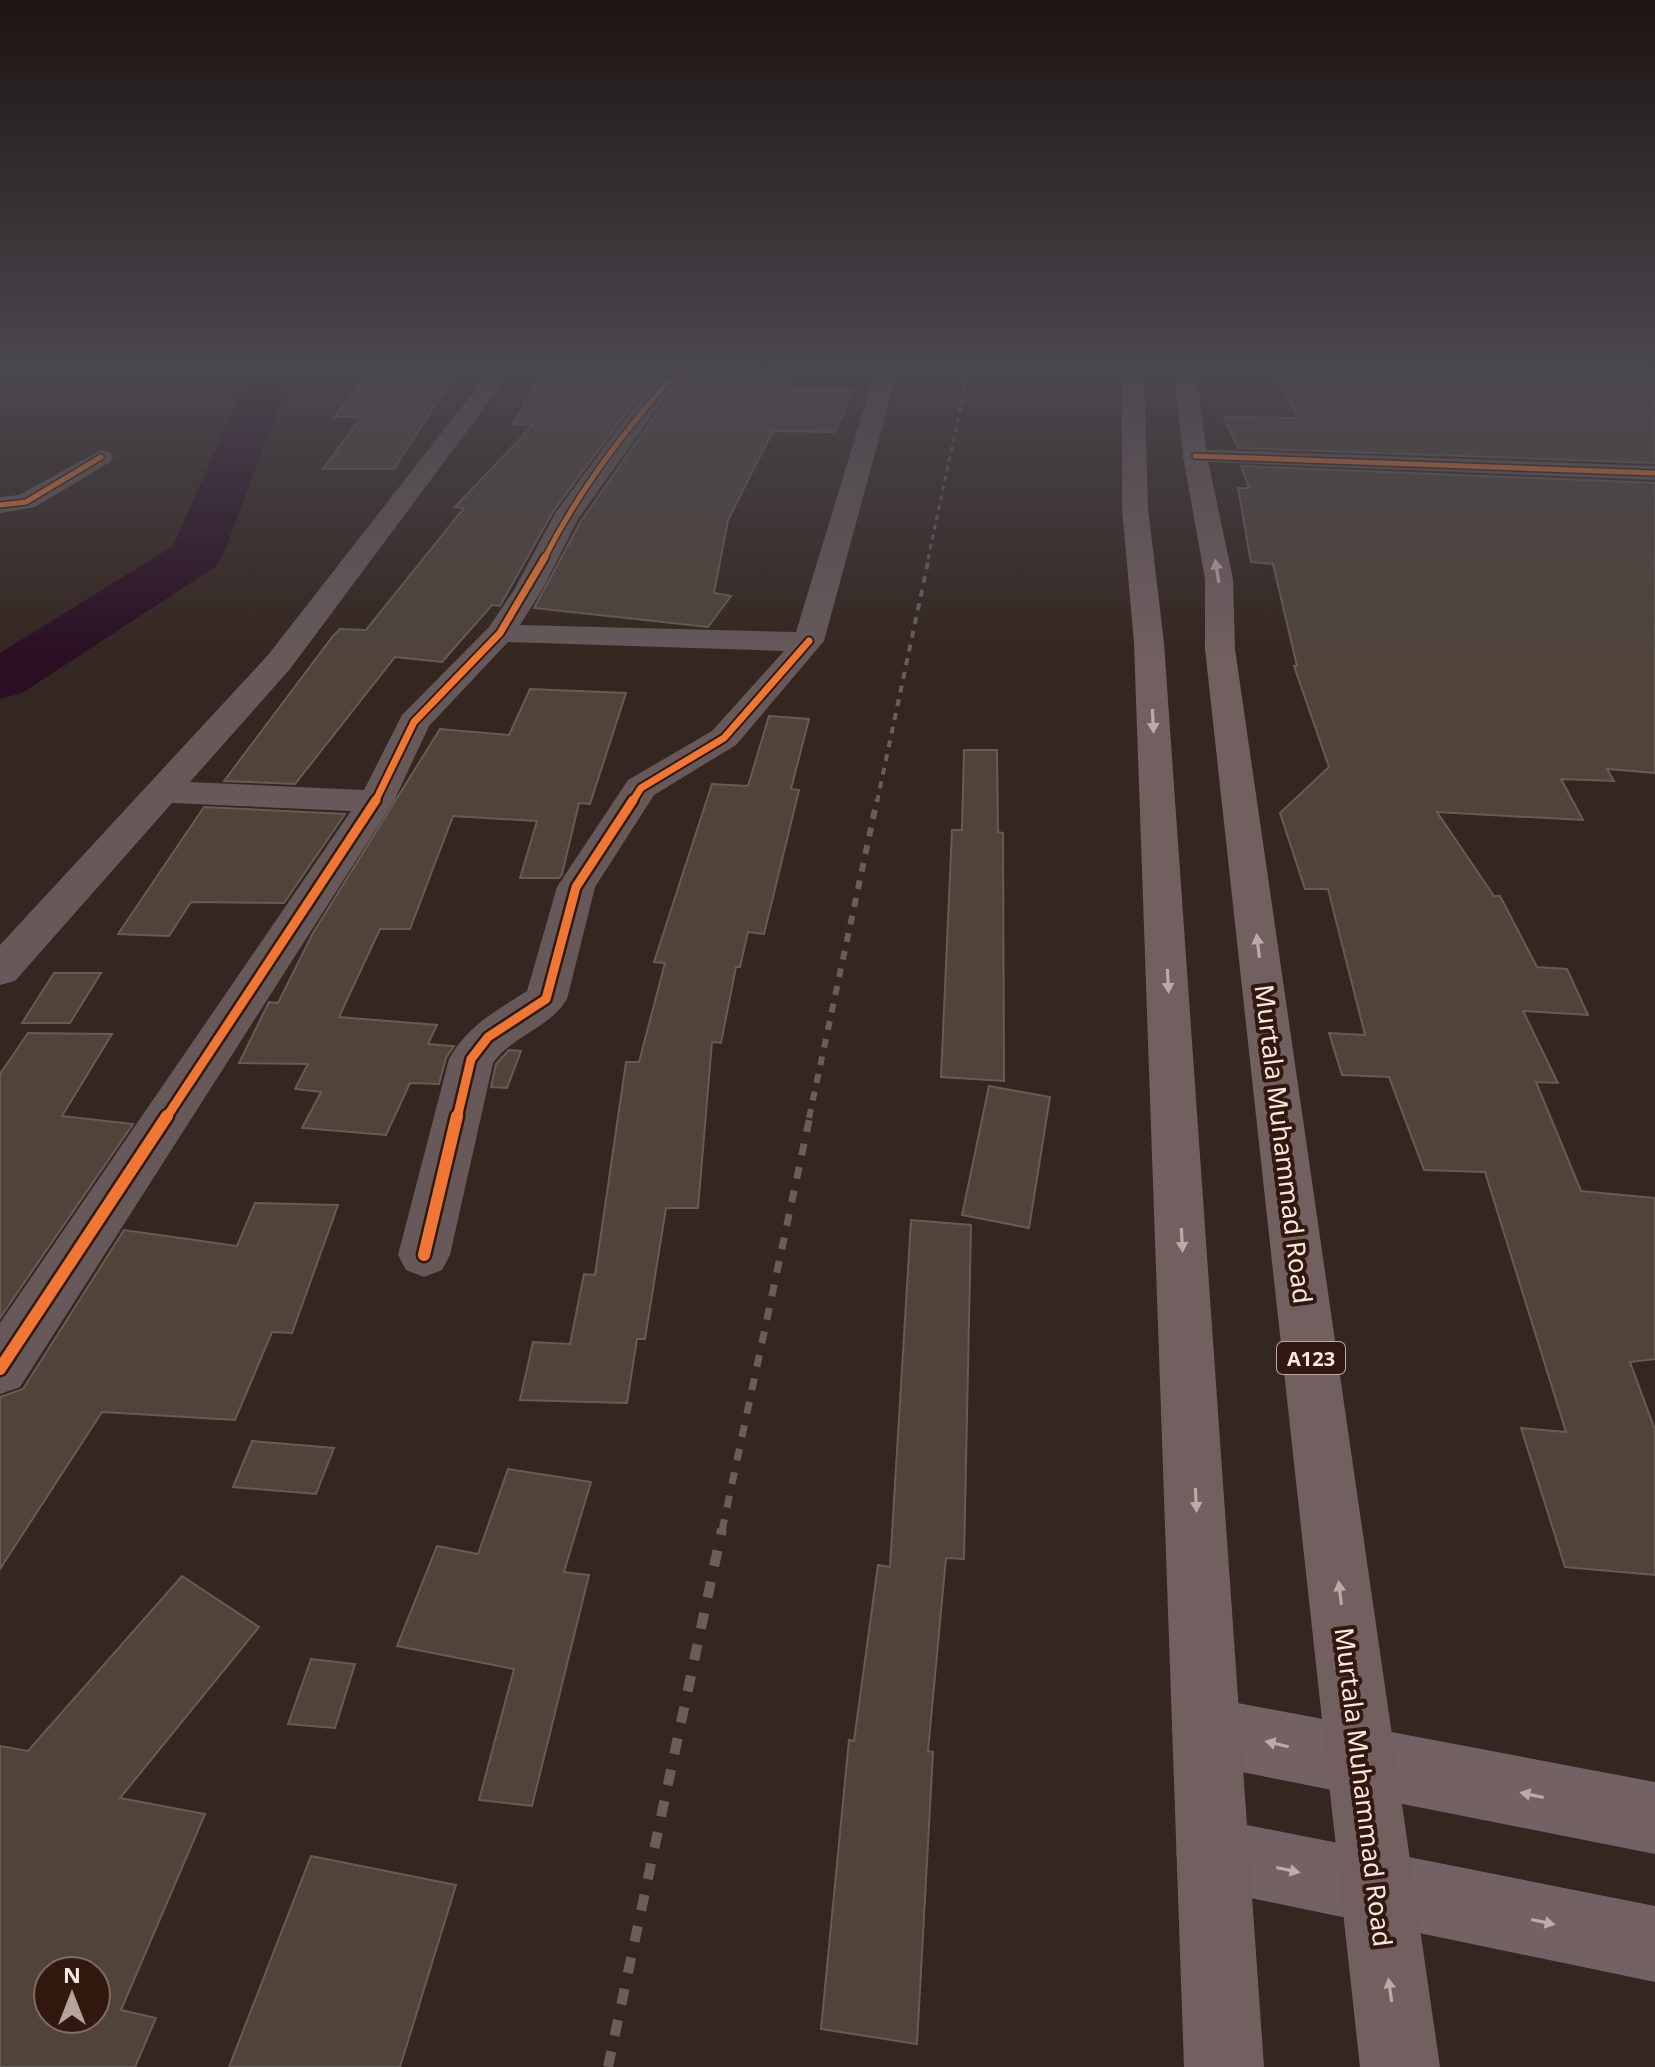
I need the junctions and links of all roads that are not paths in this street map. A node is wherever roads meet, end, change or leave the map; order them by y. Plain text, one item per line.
1 (82, 468) edge
2 (426, 468) edge
3 (601, 468) edge
4 (858, 468) edge
5 (1133, 468) edge
6 (1174, 468) edge
7 (1197, 468) edge
8 (1532, 468) edge
9 (1655, 473) edge
10 (0, 505) edge
11 (1185, 544) dead end
12 (1165, 566) dead end
13 (1189, 584) dead end
14 (500, 633) junction
15 (809, 641) junction
16 (1149, 643) junction
17 (1220, 649) junction
18 (162, 792) junction
19 (376, 801) junction
20 (0, 971) edge
21 (424, 1255) dead end
22 (0, 1369) edge
23 (1206, 1731) junction
24 (1360, 1760) junction
25 (1655, 1818) edge
26 (1212, 1854) junction
27 (1376, 1888) junction
28 (1655, 1944) edge
29 (1224, 2067) edge
30 (1400, 2067) edge

1 - 10 street
2 - 18 street
3 - 14 street
4 - 15 street
5 - 16 highway
6 - 11 highway
17 -> 7 highway, Murtala Muhammad Road / A123
8 - 9 street
12 - 16 highway
13 - 17 highway, Murtala Muhammad Road / A123
14 - 15 street
14 - 19 street
15 - 21 street
16 -> 23 highway
24 -> 17 highway, Murtala Muhammad Road / A123
18 - 19 street
18 - 20 street
19 - 22 street
24 -> 23 main road
23 - 26 highway
25 -> 24 main road
24 - 27 highway, Murtala Muhammad Road / A123
26 -> 27 main road
26 - 29 highway
27 -> 28 main road
30 -> 27 highway, Murtala Muhammad Road / A123

